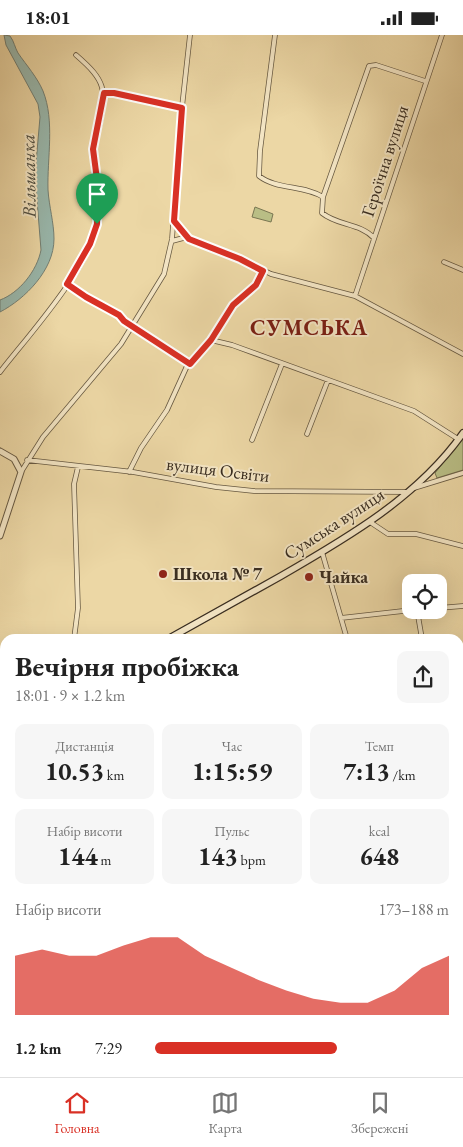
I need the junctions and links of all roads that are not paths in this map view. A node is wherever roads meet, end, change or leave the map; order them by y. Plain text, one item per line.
1 (190, 35) edge
2 (275, 35) edge
3 (441, 36) edge
4 (76, 55) dead end
5 (426, 81) junction
6 (104, 93) junction
7 (182, 108) junction
8 (323, 197) junction
9 (174, 221) junction
10 (187, 237) junction
11 (374, 238) junction
12 (172, 242) junction
13 (444, 262) dead end
14 (463, 270) edge
15 (263, 271) junction
16 (67, 284) junction
17 (355, 296) junction
18 (132, 327) junction
19 (211, 340) junction
20 (463, 355) edge
21 (282, 363) junction
22 (190, 364) junction
23 (0, 372) edge
24 (328, 380) junction
25 (463, 433) edge
26 (307, 434) dead end
27 (459, 439) junction
28 (252, 441) dead end
29 (0, 451) edge
30 (27, 460) junction
31 (78, 467) junction
32 (21, 472) junction
33 (129, 472) junction
34 (463, 473) edge
35 (408, 491) junction
36 (370, 522) junction
37 (0, 536) edge
38 (463, 546) edge
39 (322, 552) junction
40 (463, 605) edge
41 (447, 607) edge
42 (402, 611) edge
43 (341, 618) junction
44 (419, 619) edge
45 (75, 634) edge
46 (177, 634) edge
47 (346, 634) edge
48 (421, 634) edge

1 - 7 street
2 - 8 street
3 - 5 street, Героїчна вулиця
4 - 6 street
5 - 8 street
5 - 11 street, Героїчна вулиця
6 - 7 street
6 - 16 street
7 - 9 street
8 - 11 street
9 - 10 street
9 - 12 street
10 - 12 street
10 - 15 street
11 - 17 street, Героїчна вулиця
12 - 18 street
13 - 14 street
15 - 17 street
15 - 19 street
16 - 18 street
16 - 23 street
17 - 20 street
18 - 22 street
18 - 30 street
19 - 21 street
19 - 22 street
21 - 24 street
21 - 28 street
22 - 33 street
24 - 26 street
24 - 27 street
25 - 27 main road, Сумська вулиця
27 - 35 main road, Сумська вулиця
29 - 32 street
30 - 31 street, вулиця Освіти
30 - 32 street
31 - 33 street, вулиця Освіти
31 - 45 street
32 - 37 street
33 - 35 street, вулиця Освіти
34 - 35 street, Сумська вулиця
35 - 36 main road, Сумська вулиця
36 - 38 street
36 - 39 main road, Сумська вулиця
39 - 43 street
39 - 46 main road, Сумська вулиця
40 - 41 street
42 - 43 street
43 - 47 street
44 - 48 street

